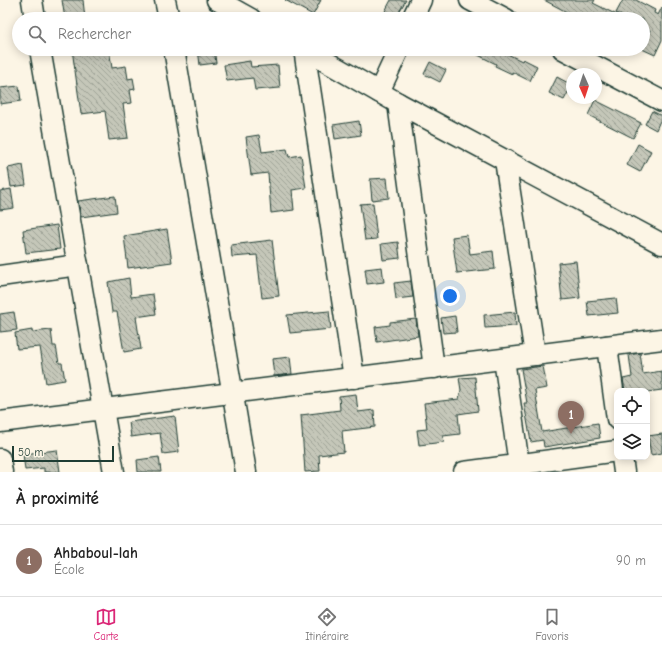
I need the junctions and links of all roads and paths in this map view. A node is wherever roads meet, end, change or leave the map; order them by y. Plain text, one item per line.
1 (32, 0) edge
2 (165, 0) edge
3 (217, 0) edge
4 (421, 0) edge
5 (470, 0) edge
6 (34, 12) edge
7 (168, 12) edge
8 (238, 12) edge
9 (415, 12) edge
10 (493, 12) edge
11 (41, 56) edge
12 (175, 56) edge
13 (305, 56) edge
14 (316, 56) edge
15 (396, 56) edge
16 (576, 56) edge
17 (379, 92) junction
18 (662, 101) edge
19 (398, 103) junction
20 (505, 160) junction
21 (662, 244) edge
22 (78, 265) junction
23 (0, 276) edge
24 (662, 339) edge
25 (607, 346) junction
26 (535, 355) junction
27 (504, 359) junction
28 (434, 368) junction
29 (354, 378) junction
30 (232, 393) junction
31 (614, 398) edge
32 (103, 409) junction
33 (0, 422) edge
34 (614, 452) edge
35 (0, 459) edge
36 (622, 460) edge
37 (519, 468) edge
38 (2, 472) edge
39 (114, 472) edge
40 (246, 472) edge
41 (464, 472) edge
42 (624, 472) edge

1 - 6 street
2 - 7 street
3 - 8 street
4 - 9 street
5 - 10 street
11 - 22 street
12 - 30 street
13 - 29 street
14 - 17 street
15 - 17 street
16 - 18 street
17 - 19 street
19 - 20 street
19 - 28 street
20 - 21 street
20 - 26 street
22 - 23 street
22 - 32 street
24 - 25 street
25 - 26 street
25 - 31 street
26 - 27 street
27 - 28 street
27 - 37 street
28 - 29 street
29 - 30 street
30 - 32 street
30 - 40 street
32 - 33 street
32 - 39 street
34 - 37 street
35 - 38 street
36 - 42 street
37 - 41 street

